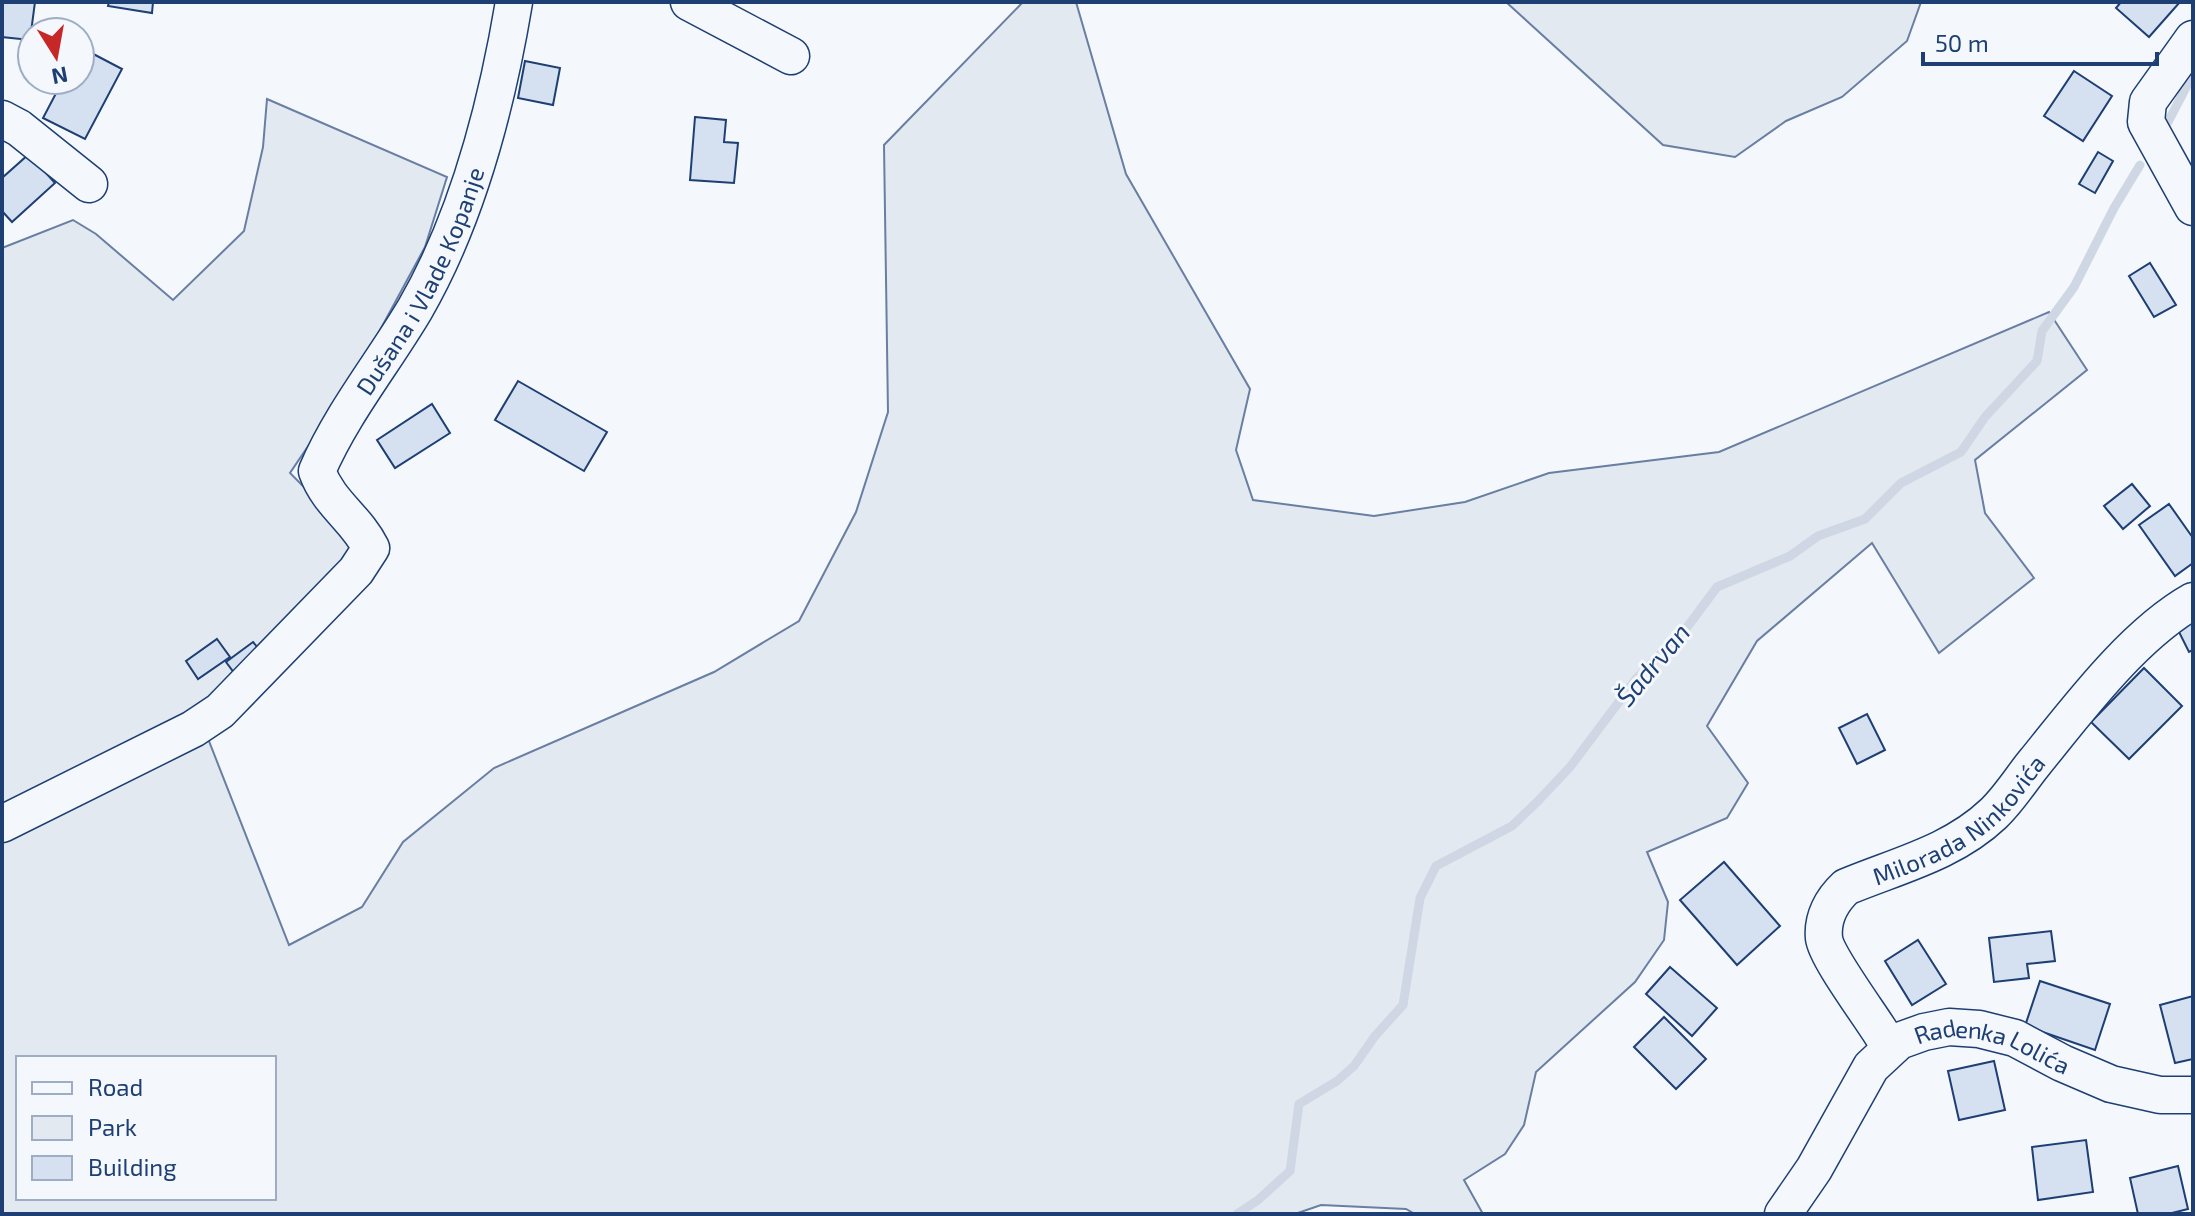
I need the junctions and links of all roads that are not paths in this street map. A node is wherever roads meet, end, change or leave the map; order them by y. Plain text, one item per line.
1 (514, 2) edge
2 (689, 2) edge
3 (2193, 39) edge
4 (791, 56) dead end
5 (2, 119) edge
6 (89, 184) dead end
7 (2193, 207) edge
8 (2193, 601) edge
9 (2, 824) edge
10 (1887, 1051) junction
11 (2193, 1095) edge
12 (1783, 1214) edge

1 - 9 street, Dušana i Vlade Kopanje
2 - 4 street
3 - 7 street
5 - 6 street
8 - 10 street, Milorada Ninkovića
10 - 11 street, Radenka Lolića
10 - 12 street, Radenka Lolića

